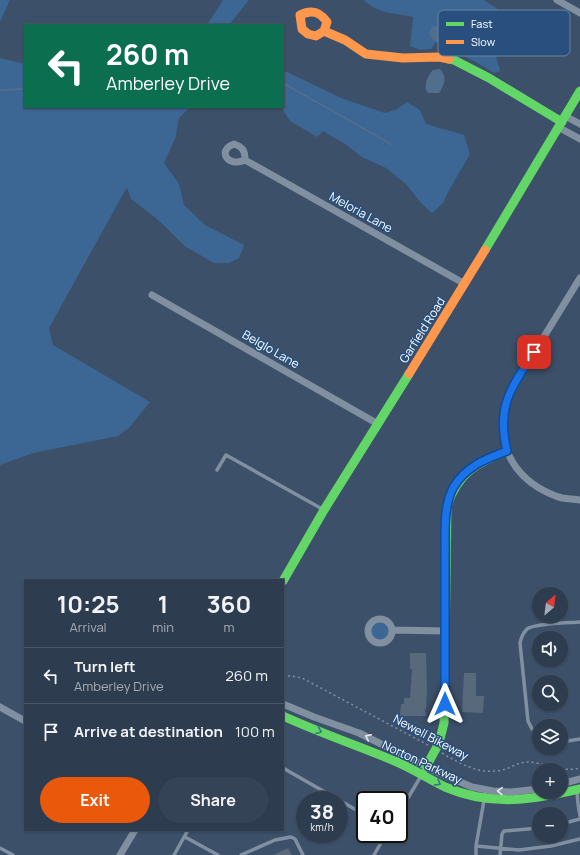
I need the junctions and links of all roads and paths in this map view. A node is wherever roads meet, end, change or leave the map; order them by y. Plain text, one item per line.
1 (557, 0) edge
2 (580, 13) edge
3 (324, 31) dead end
4 (580, 91) edge
5 (562, 122) junction
6 (580, 124) edge
7 (580, 139) edge
8 (245, 160) dead end
9 (580, 278) edge
10 (465, 284) junction
11 (152, 295) dead end
12 (378, 424) junction
13 (507, 451) junction
14 (217, 470) dead end
15 (580, 500) edge
16 (324, 510) junction
17 (284, 579) edge
18 (580, 622) edge
19 (392, 630) dead end
20 (445, 631) junction
21 (284, 676) edge
22 (284, 704) edge
23 (0, 707) edge
24 (284, 716) edge
25 (24, 720) edge
26 (532, 729) edge
27 (580, 739) edge
28 (568, 741) edge
29 (436, 749) junction
30 (580, 768) edge
31 (284, 769) edge
32 (424, 771) junction
33 (580, 779) edge
34 (568, 782) edge
35 (486, 789) junction
36 (578, 789) edge
37 (532, 790) edge
38 (408, 798) edge
39 (484, 799) junction
40 (356, 810) edge
41 (580, 817) edge
42 (568, 821) edge
43 (532, 829) edge
44 (134, 831) edge
45 (188, 831) edge
46 (185, 837) junction
47 (580, 839) edge
48 (381, 843) edge
49 (476, 846) junction
50 (0, 848) edge
51 (499, 849) junction
52 (13, 855) edge
53 (120, 855) edge
54 (174, 855) edge
55 (218, 855) edge
56 (241, 855) edge
57 (303, 855) edge
58 (374, 855) edge
59 (476, 855) edge
60 (500, 855) edge

1 - 2 street
3 - 5 street
4 - 5 street, Garfield Road
5 - 6 street
5 - 7 street
5 - 10 street, Garfield Road
8 - 10 street, Meloria Lane
9 - 13 street
10 - 12 street, Garfield Road
11 - 12 street, Belglo Lane
12 - 16 street, Garfield Road
13 - 15 street
13 - 20 street
14 - 16 lane
16 - 17 street, Garfield Road
18 - 26 lane
19 - 20 street
20 - 29 street
21 - 29 path, Newell Bikeway
32 -> 22 street, Norton Parkway
23 - 25 street
24 -> 32 street, Norton Parkway
27 - 28 lane
29 - 30 path, Newell Bikeway
29 - 32 street
31 - 40 lane
32 - 35 street, Norton Parkway
32 - 38 lane
32 -> 39 street, Norton Parkway
33 - 34 street
37 -> 35 street, Norton Parkway
35 - 39 lane
36 - 39 street, Norton Parkway
36 - 41 lane
39 - 49 lane
41 - 42 lane
43 - 51 lane
44 - 53 street
45 - 46 lane
46 - 54 lane
46 - 55 lane
47 - 51 lane
48 - 58 lane
49 - 51 lane
49 - 59 lane
50 - 52 lane
51 - 60 lane
56 - 57 lane

